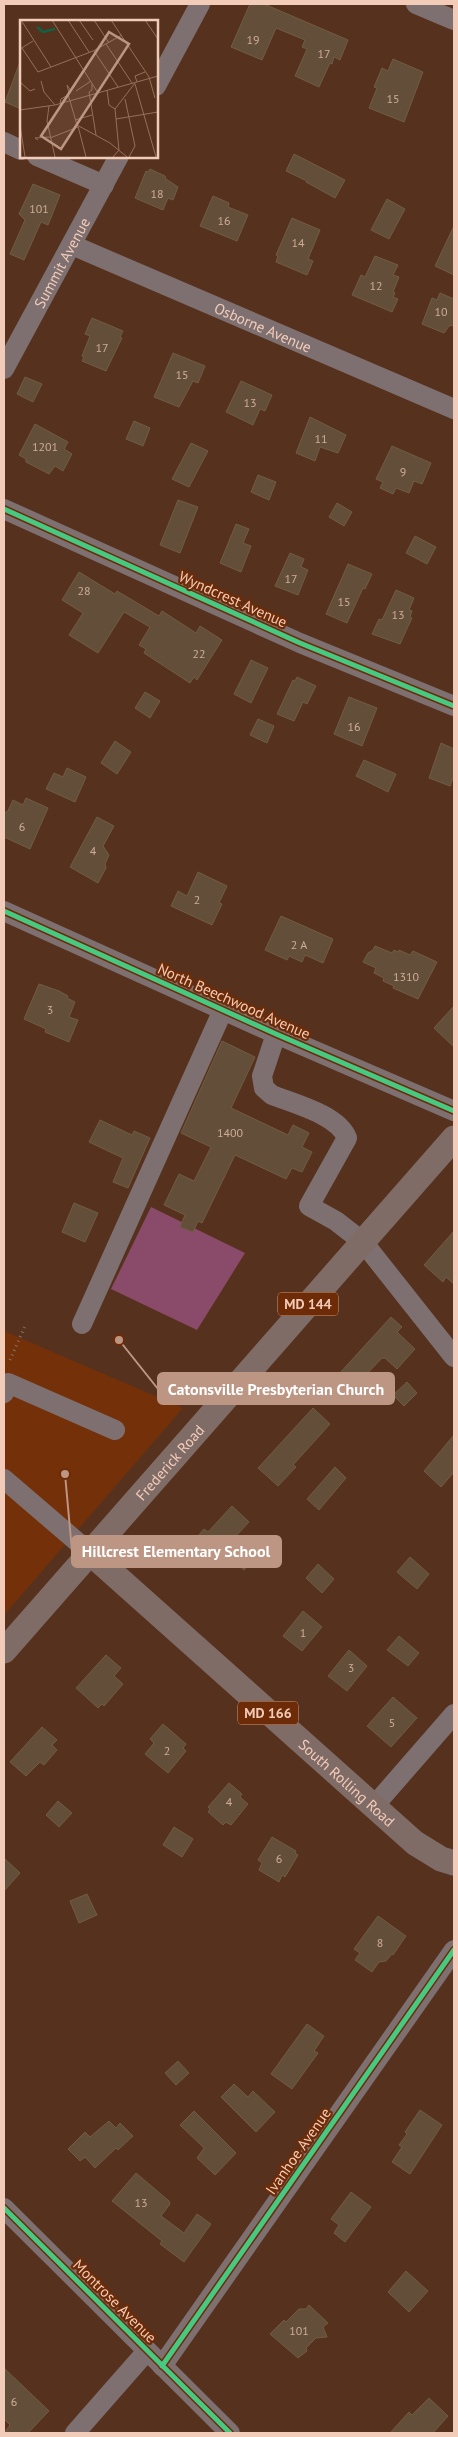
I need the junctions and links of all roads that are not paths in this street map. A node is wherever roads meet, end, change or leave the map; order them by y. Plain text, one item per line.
1 (200, 4) edge
2 (416, 4) edge
3 (454, 20) edge
4 (158, 82) edge
5 (4, 142) edge
6 (20, 150) edge
7 (41, 158) edge
8 (118, 158) edge
9 (104, 185) junction
10 (72, 245) junction
11 (4, 369) edge
12 (454, 409) edge
13 (4, 509) edge
14 (454, 706) edge
15 (4, 911) edge
16 (223, 1010) junction
17 (276, 1034) junction
18 (454, 1111) edge
19 (454, 1138) edge
20 (363, 1242) junction
21 (82, 1324) dead end
22 (454, 1357) edge
23 (5, 1386) edge
24 (116, 1430) dead end
25 (4, 1479) edge
26 (89, 1552) junction
27 (4, 1651) edge
28 (454, 1714) edge
29 (374, 1806) junction
30 (454, 1863) edge
31 (454, 1950) edge
32 (4, 2208) edge
33 (147, 2351) junction
34 (162, 2366) junction
35 (75, 2433) edge
36 (230, 2433) edge

1 - 4 street
2 - 3 street
5 - 6 street
7 - 9 street
8 - 9 street, Summit Avenue
9 - 10 street, Summit Avenue
10 - 11 street, Summit Avenue
10 - 12 street, Osborne Avenue
13 - 14 street, Wyndcrest Avenue
15 - 16 street, North Beechwood Avenue
16 - 17 street, North Beechwood Avenue
16 - 21 street
17 - 18 street, North Beechwood Avenue
17 - 20 street
19 - 20 main road, Frederick Road / MD 144
20 - 22 street
20 - 26 main road, Frederick Road / MD 144
23 - 24 street
25 - 26 street
26 - 27 main road, Frederick Road / MD 144
26 - 29 main road, South Rolling Road / MD 166
28 - 29 street
29 - 30 main road, South Rolling Road / MD 166
31 - 34 street, Ivanhoe Avenue
32 - 33 street, Montrose Avenue
33 - 34 street, Montrose Avenue
33 - 35 street
34 - 36 street, Montrose Avenue

